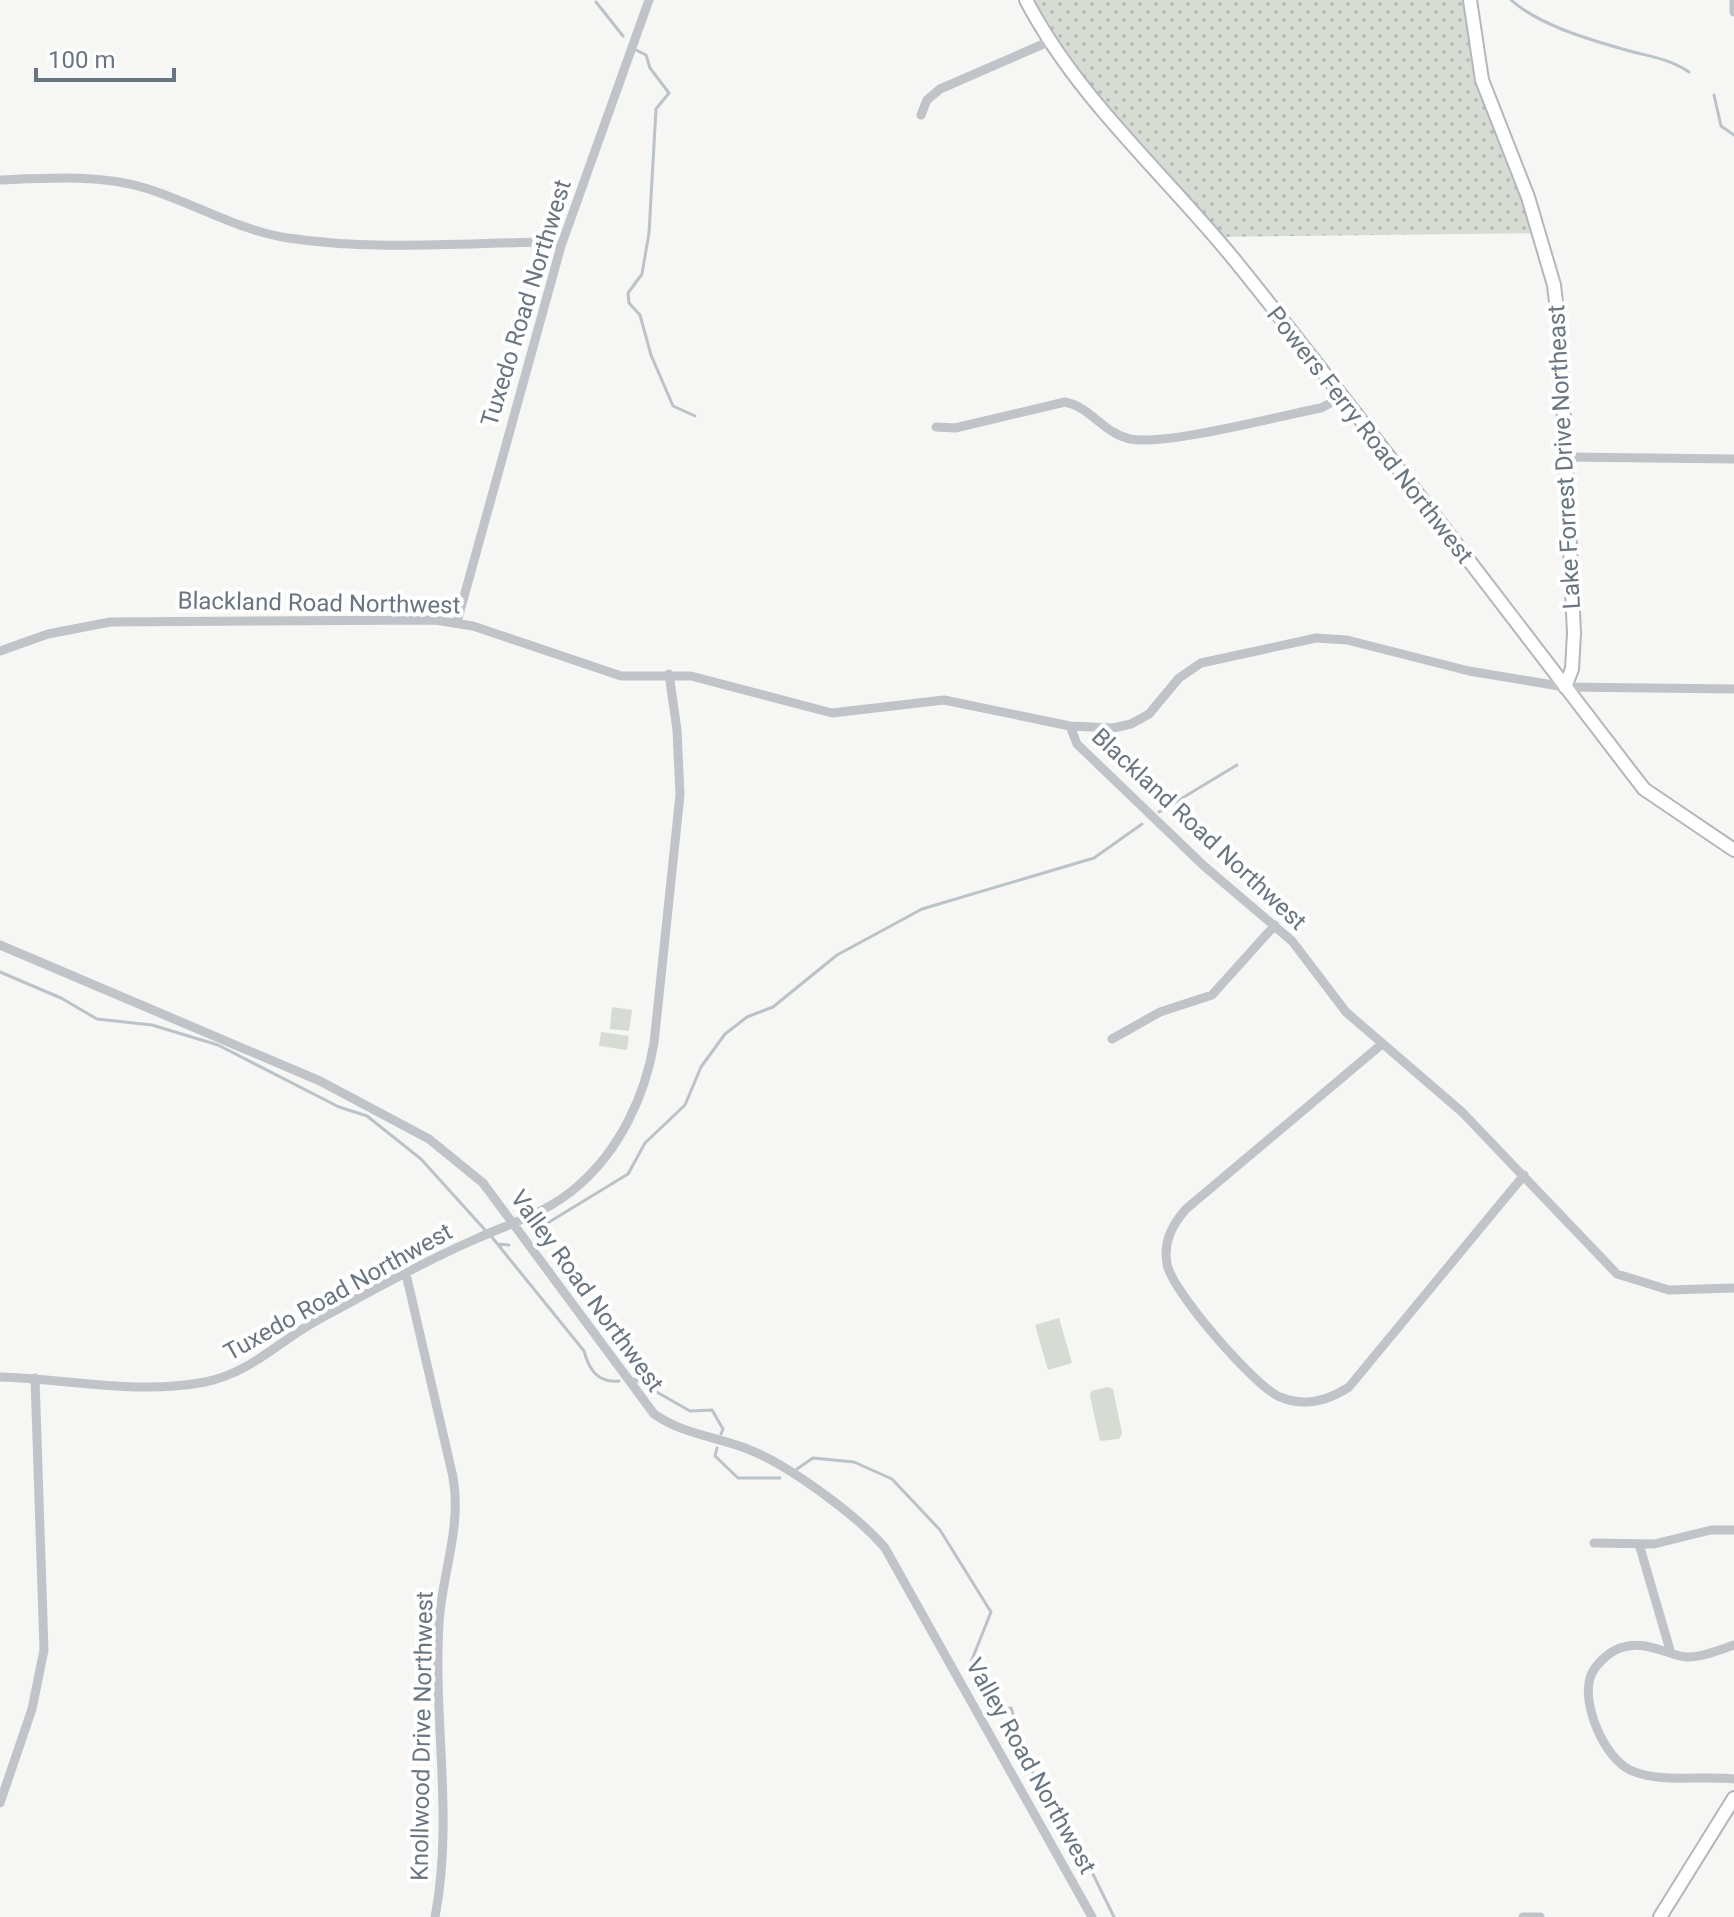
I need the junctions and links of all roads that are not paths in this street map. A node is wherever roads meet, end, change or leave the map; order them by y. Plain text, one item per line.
1 (649, 0) edge
2 (1026, 0) edge
3 (1470, 0) edge
4 (1734, 2) edge
5 (1734, 12) edge
6 (1048, 42) junction
7 (921, 115) dead end
8 (0, 180) edge
9 (561, 246) junction
10 (1342, 397) junction
11 (936, 427) dead end
12 (1565, 457) junction
13 (1734, 459) edge
14 (457, 622) junction
15 (0, 651) edge
16 (669, 674) junction
17 (1565, 687) junction
18 (1734, 689) edge
19 (1070, 726) junction
20 (1734, 850) edge
21 (1275, 925) junction
22 (0, 945) edge
23 (1112, 1039) dead end
24 (1382, 1044) junction
25 (1524, 1175) junction
26 (516, 1224) junction
27 (406, 1274) junction
28 (1734, 1288) edge
29 (0, 1377) edge
30 (35, 1378) junction
31 (1734, 1530) edge
32 (1594, 1543) dead end
33 (1639, 1544) junction
34 (1734, 1645) edge
35 (1670, 1650) junction
36 (1734, 1779) edge
37 (1734, 1798) edge
38 (0, 1803) edge
39 (435, 1917) edge
40 (1092, 1917) edge
41 (1523, 1917) edge
42 (1540, 1917) edge
43 (1660, 1917) edge

1 - 9 street, Tuxedo Road Northwest
2 - 6 street, Powers Ferry Road Northwest
3 - 12 street, Lake Forrest Drive Northeast
4 - 5 street
6 - 7 street
6 - 10 street, Powers Ferry Road Northwest
8 - 9 street
9 - 14 street, Tuxedo Road Northwest
10 - 11 street
10 - 17 street, Powers Ferry Road Northwest
12 - 13 street
12 - 17 street, Lake Forrest Drive Northeast
14 - 15 street, Blackland Road Northwest
14 - 16 street, Blackland Road Northwest
16 - 19 street, Blackland Road Northwest
16 - 26 street, Tuxedo Road Northwest
17 - 18 street
17 - 19 street
17 - 20 street, Powers Ferry Road Northwest
19 - 21 street, Blackland Road Northwest
21 - 23 street
21 - 24 street, Blackland Road Northwest
22 - 26 street, Valley Road Northwest
24 - 25 street, Blackland Road Northwest
24 - 25 street
25 - 28 street, Blackland Road Northwest
26 - 27 street, Tuxedo Road Northwest
26 - 40 street, Valley Road Northwest
27 - 30 street, Tuxedo Road Northwest
27 - 39 street, Knollwood Drive Northwest
29 - 30 street, Tuxedo Road Northwest
30 - 38 street
31 - 33 street
32 - 33 street
33 - 35 street
34 - 35 street
35 - 36 street
37 - 43 street
41 - 42 street

